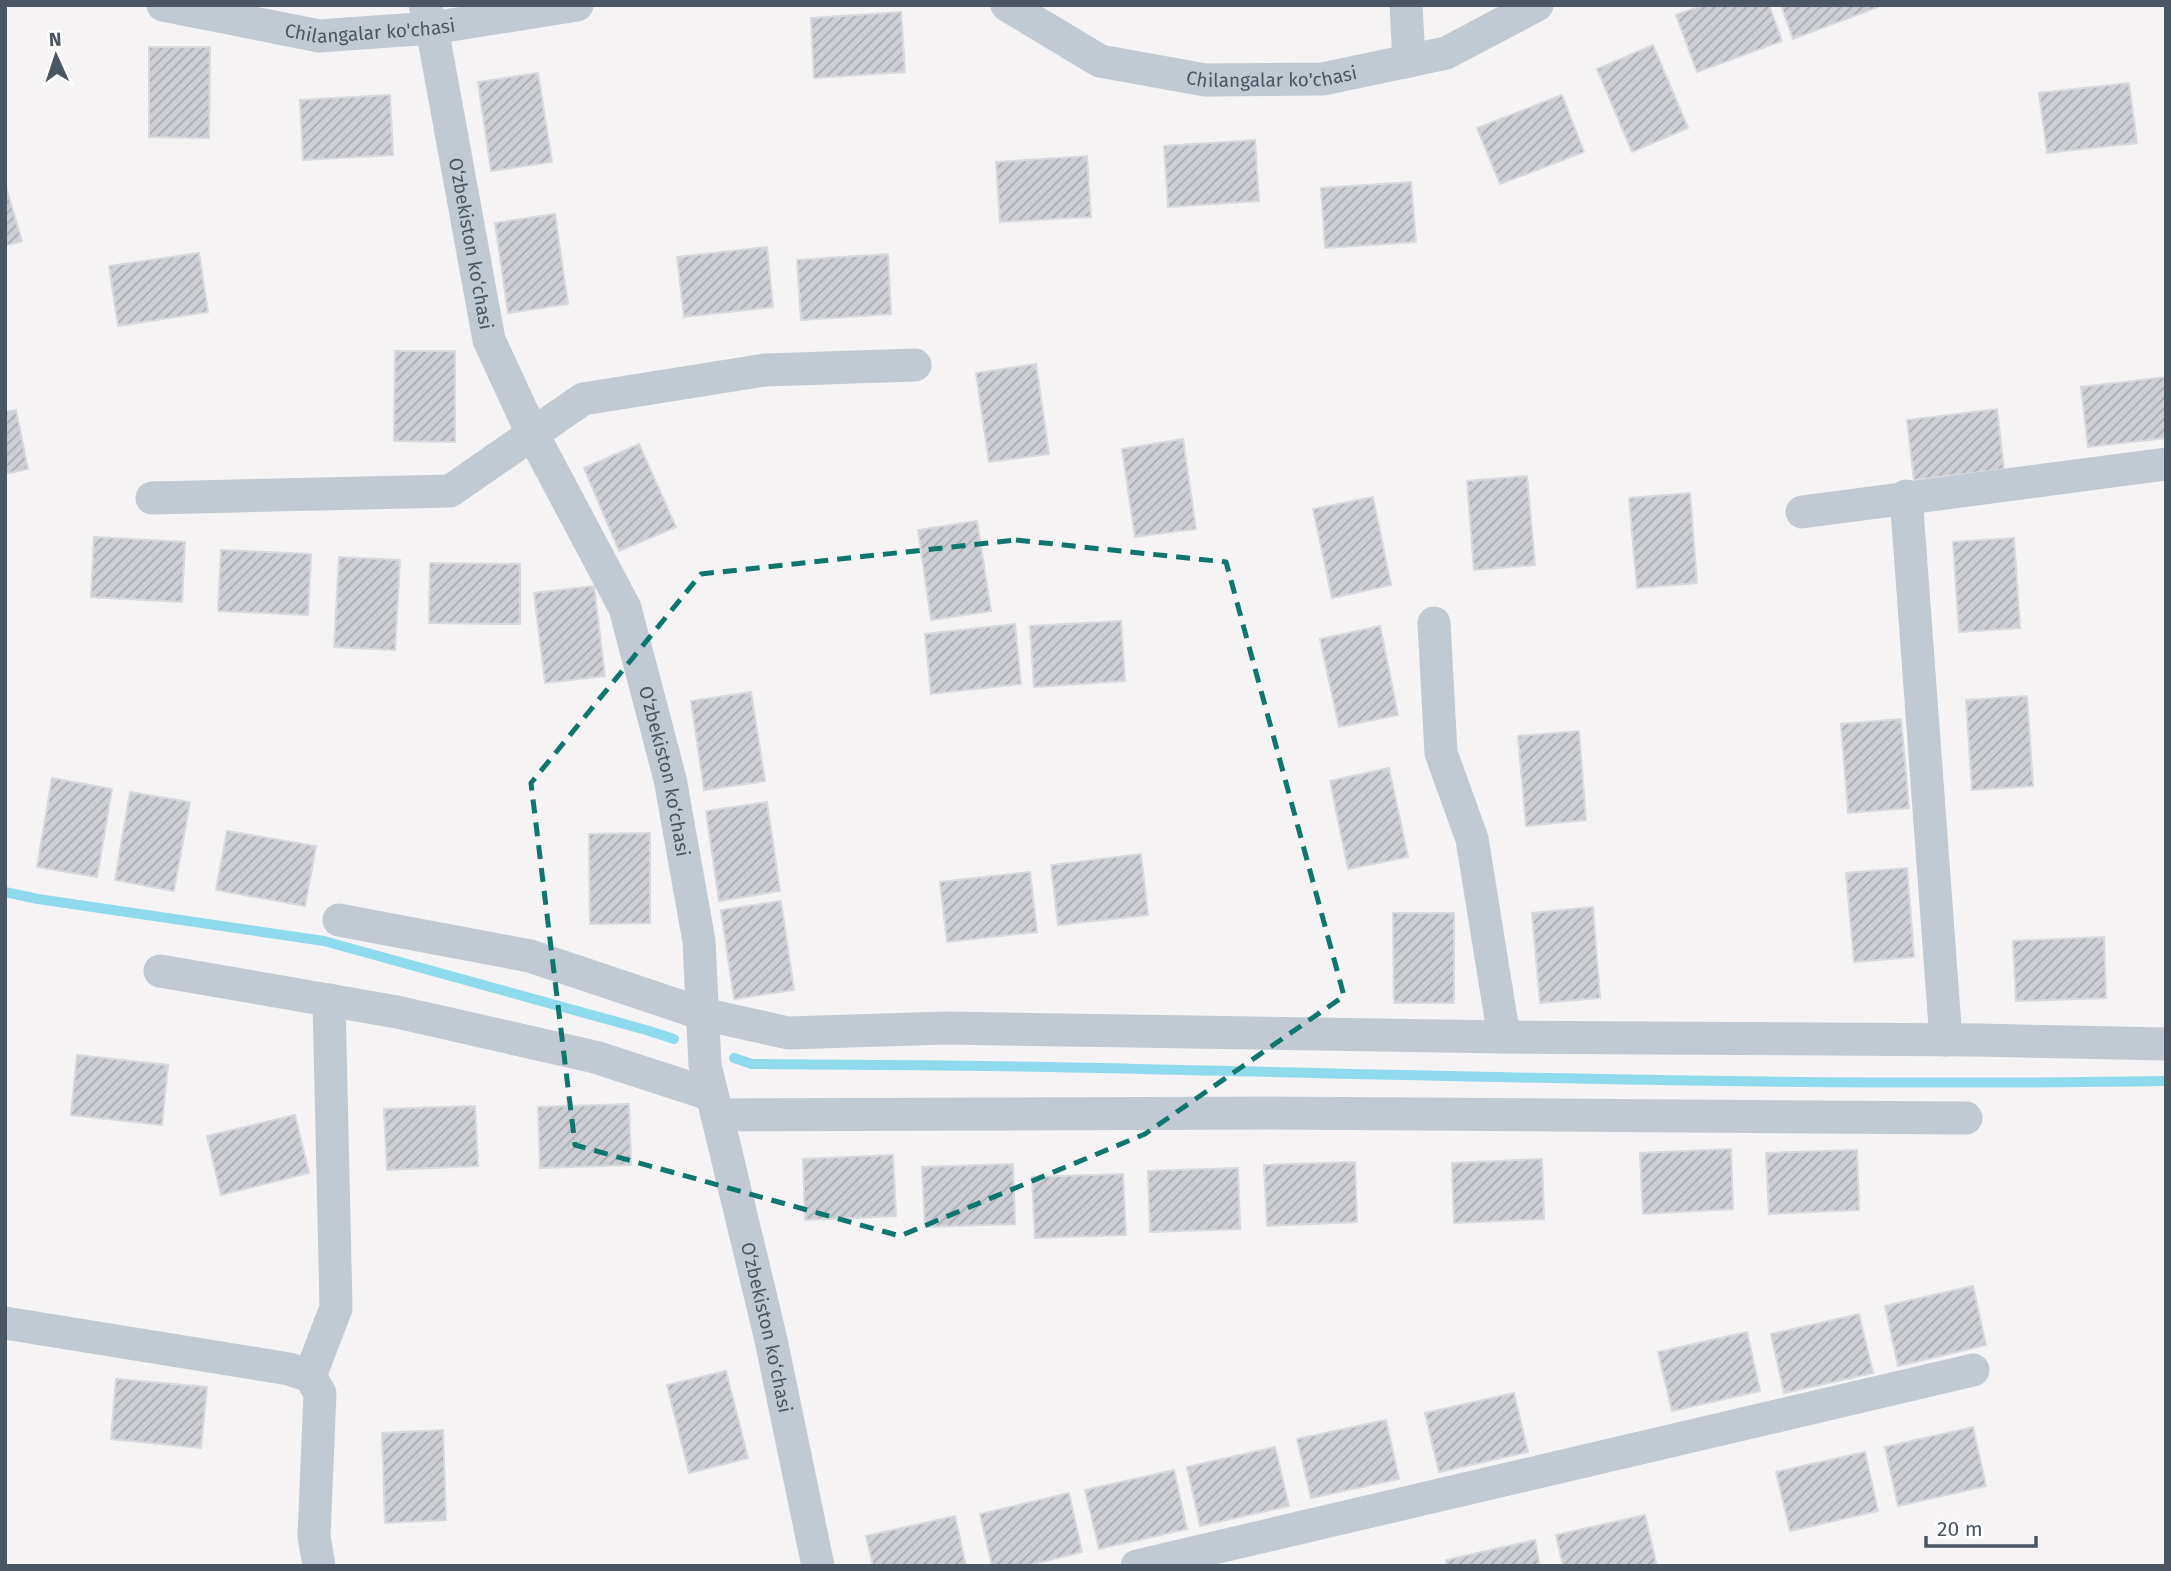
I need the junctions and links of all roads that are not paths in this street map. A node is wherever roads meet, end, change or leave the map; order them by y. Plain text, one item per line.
1 (163, 5) edge
2 (577, 5) edge
3 (1007, 5) edge
4 (1406, 5) edge
5 (1537, 5) edge
6 (428, 17) edge
7 (1409, 61) junction
8 (915, 365) dead end
9 (532, 433) junction
10 (2166, 464) edge
11 (1906, 496) junction
12 (152, 498) dead end
13 (1802, 512) dead end
14 (1434, 623) dead end
15 (339, 920) dead end
16 (160, 971) dead end
17 (329, 1000) junction
18 (703, 1014) junction
19 (1504, 1037) junction
20 (1946, 1040) junction
21 (2166, 1044) edge
22 (715, 1105) junction
23 (1966, 1118) dead end
24 (5, 1323) edge
25 (1973, 1370) dead end
26 (310, 1376) junction
27 (319, 1566) edge
28 (818, 1566) edge
29 (1137, 1566) edge

1 - 6 street, Chilangalar ko'chasi
2 - 6 street, Chilangalar ko'chasi
3 - 7 street, Chilangalar ko'chasi
4 - 7 street
5 - 7 street, Chilangalar ko'chasi
6 - 9 street, O‘zbekiston ko‘chasi
8 - 9 street
9 - 12 street
9 - 18 street, O‘zbekiston ko‘chasi
10 - 11 street
11 - 13 street
11 - 20 street
14 - 19 street
15 - 18 street
16 - 17 street
17 - 22 street
17 - 26 street
18 - 19 street
18 - 22 street, O‘zbekiston ko‘chasi
19 - 20 street
20 - 21 street
22 - 23 street
22 - 28 street, O‘zbekiston ko‘chasi
24 - 26 street
25 - 29 street
26 - 27 street

